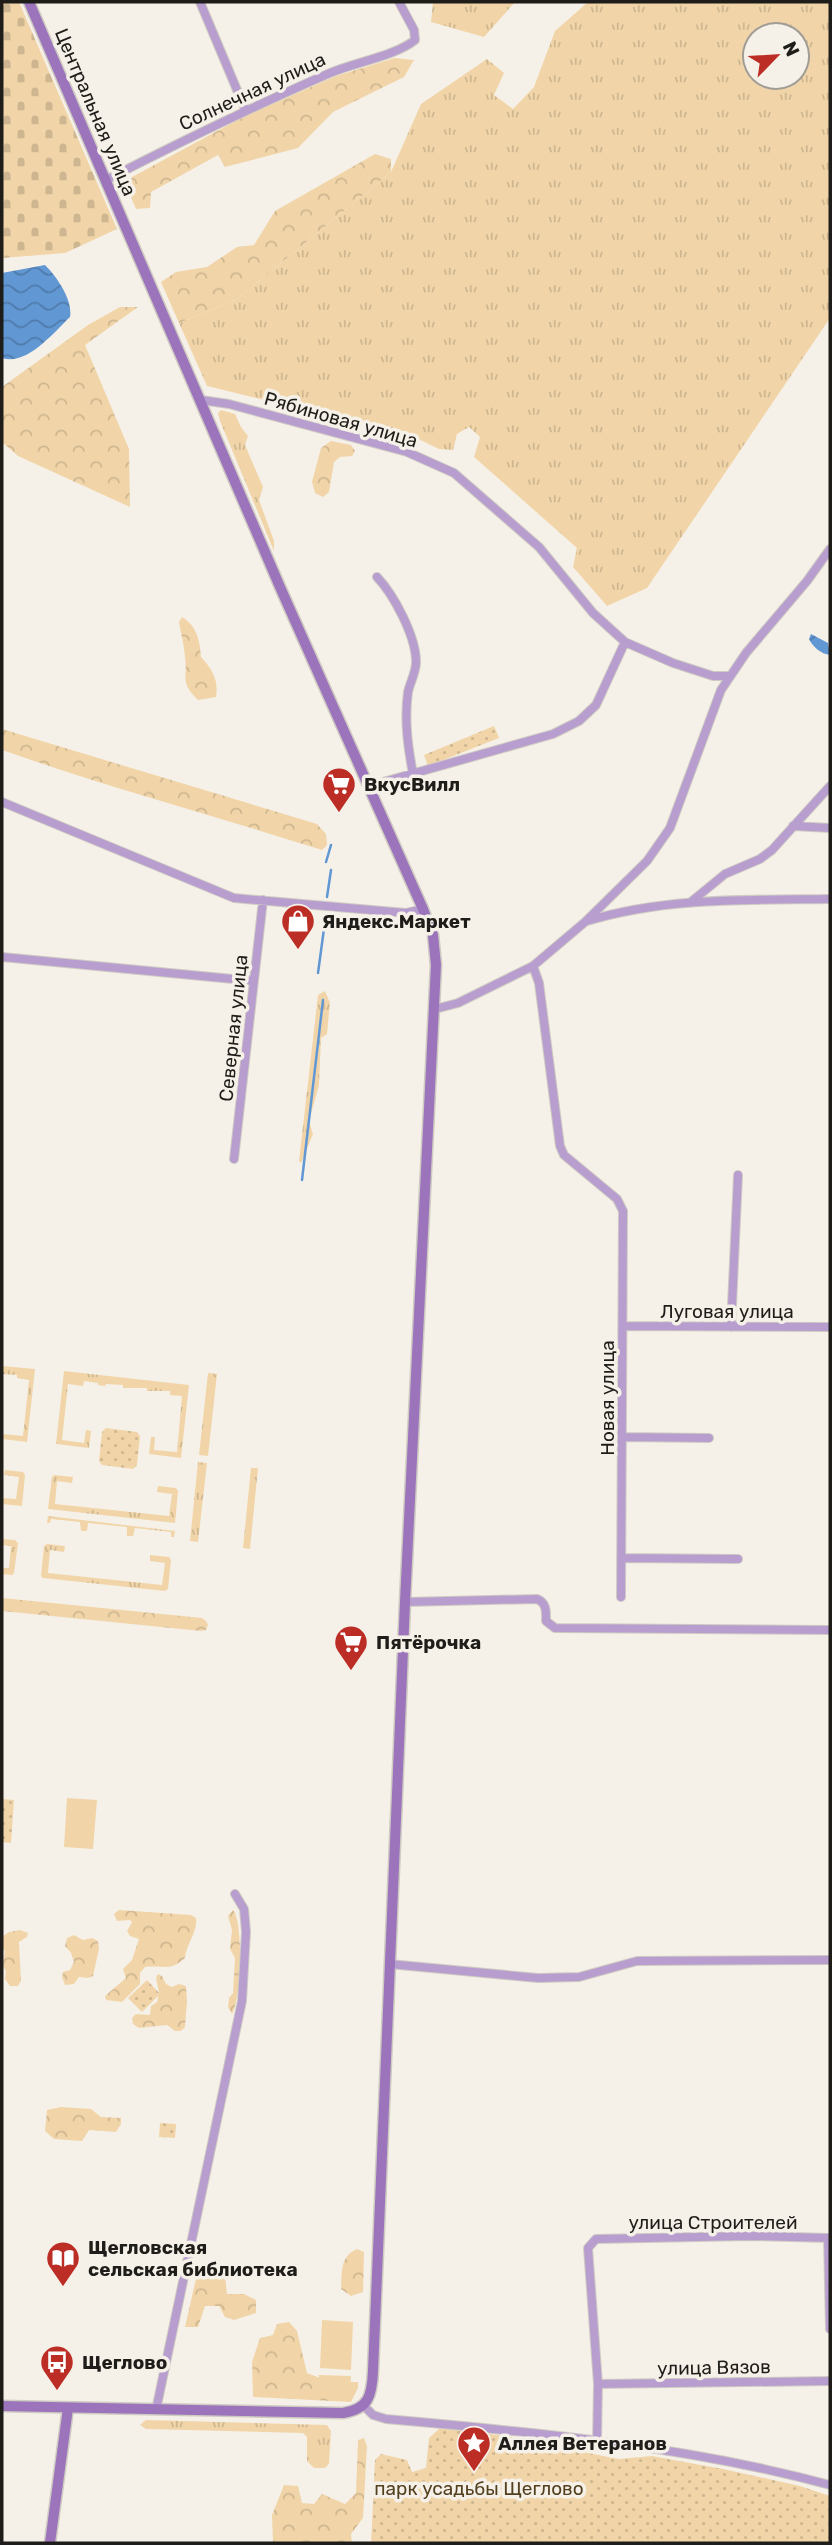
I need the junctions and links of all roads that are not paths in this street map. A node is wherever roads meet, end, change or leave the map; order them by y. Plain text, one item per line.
1 (29, 2) edge
2 (200, 2) edge
3 (400, 2) edge
4 (245, 109) junction
5 (106, 180) junction
6 (201, 400) junction
7 (830, 549) edge
8 (377, 577) dead end
9 (625, 642) junction
10 (730, 676) junction
11 (412, 774) junction
12 (369, 786) junction
13 (830, 786) edge
14 (2, 802) edge
15 (793, 826) junction
16 (830, 828) edge
17 (830, 899) edge
18 (263, 900) junction
19 (692, 901) junction
20 (423, 909) junction
21 (584, 922) junction
22 (2, 957) edge
23 (533, 966) junction
24 (254, 981) junction
25 (435, 1009) junction
26 (234, 1159) dead end
27 (738, 1175) dead end
28 (623, 1326) junction
29 (731, 1327) junction
30 (830, 1327) edge
31 (623, 1437) junction
32 (709, 1438) dead end
33 (621, 1558) junction
34 (738, 1559) dead end
35 (621, 1597) dead end
36 (405, 1602) junction
37 (830, 1630) edge
38 (235, 1894) dead end
39 (830, 1960) edge
40 (389, 1964) junction
41 (829, 2238) edge
42 (830, 2329) edge
43 (830, 2381) edge
44 (598, 2384) junction
45 (2, 2406) edge
46 (364, 2406) junction
47 (68, 2408) junction
48 (156, 2410) junction
49 (597, 2442) junction
50 (830, 2485) edge
51 (50, 2543) edge

1 - 5 main road, Центральная улица
2 - 4 street
3 - 4 street, Солнечная улица
4 - 5 street, Солнечная улица
5 - 6 main road, Центральная улица
6 - 9 street, Рябиновая улица
6 - 12 main road, Центральная улица
7 - 10 street
8 - 11 street
9 - 10 street, Рябиновая улица
9 - 11 street
10 - 21 street
11 - 12 street
12 - 20 main road, Центральная улица
13 - 15 street
14 - 18 street
15 - 16 street
15 - 19 street
17 - 19 street
18 - 20 street
18 - 24 street, Северная улица
19 - 21 street
20 - 25 main road, Центральная улица
21 - 23 street
22 - 24 street
23 - 25 street
23 - 28 street, Новая улица
24 - 26 street, Северная улица
25 - 36 main road, Центральная улица
27 - 29 street
28 - 29 street, Луговая улица
28 - 31 street, Новая улица
29 - 30 street, Луговая улица
31 - 32 street
31 - 33 street, Новая улица
33 - 34 street
33 - 35 street, Новая улица
36 - 37 street
36 - 40 main road, Центральная улица
38 - 48 street
39 - 40 street
40 - 46 main road, Центральная улица
41 - 42 street
41 - 44 street, улица Строителей
43 - 44 street, улица Вязов
44 - 49 street
45 - 47 main road
46 - 48 main road
46 - 49 street
47 - 48 main road
47 - 51 main road
49 - 50 street

